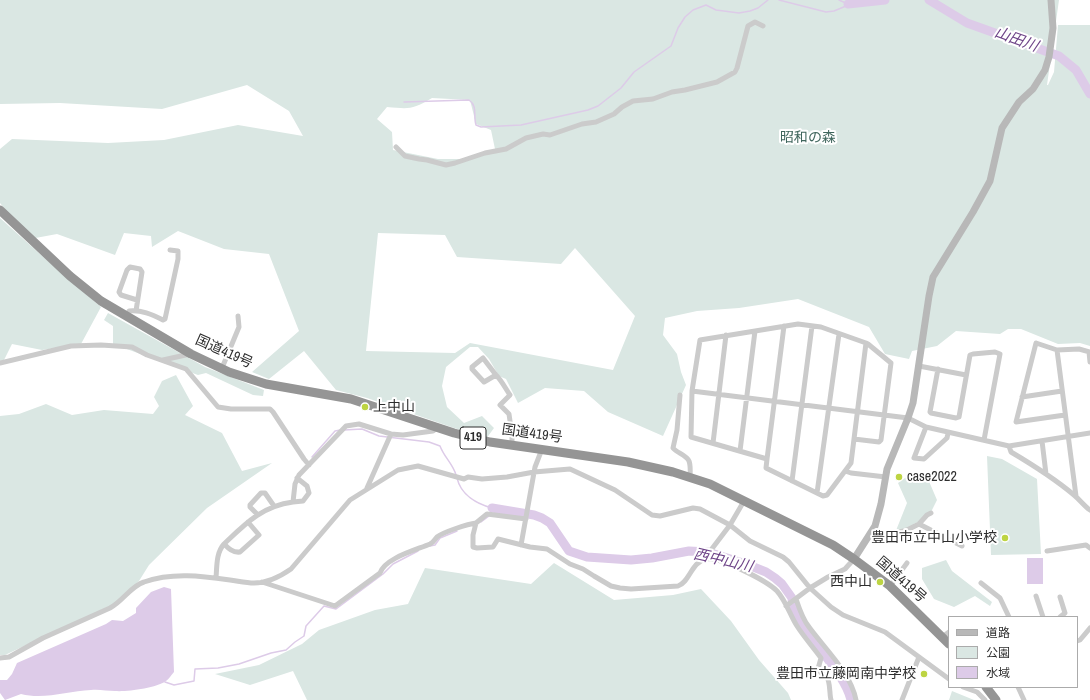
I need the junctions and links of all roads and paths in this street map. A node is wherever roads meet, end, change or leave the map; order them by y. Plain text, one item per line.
1 (1051, 0) edge
2 (762, 26) dead end
3 (396, 147) dead end
4 (0, 210) edge
5 (170, 250) dead end
6 (137, 300) junction
7 (136, 311) junction
8 (238, 316) dead end
9 (126, 317) junction
10 (784, 326) junction
11 (812, 326) junction
12 (755, 331) junction
13 (839, 334) junction
14 (726, 336) junction
15 (866, 343) junction
16 (1057, 350) junction
17 (1089, 352) edge
18 (191, 354) junction
19 (162, 360) junction
20 (1090, 362) edge
21 (0, 363) edge
22 (919, 366) junction
23 (222, 368) junction
24 (938, 369) junction
25 (496, 375) junction
26 (966, 375) junction
27 (692, 391) junction
28 (1062, 391) junction
29 (719, 394) junction
30 (680, 395) dead end
31 (1022, 397) junction
32 (747, 398) junction
33 (775, 402) junction
34 (801, 405) junction
35 (830, 408) junction
36 (857, 412) junction
37 (885, 415) junction
38 (1065, 415) junction
39 (908, 418) junction
40 (926, 427) junction
41 (438, 428) junction
42 (948, 433) junction
43 (1090, 433) edge
44 (391, 434) junction
45 (1068, 437) junction
46 (854, 439) junction
47 (984, 440) junction
48 (1042, 441) junction
49 (713, 443) junction
50 (512, 445) junction
51 (1009, 446) junction
52 (542, 450) junction
53 (740, 451) junction
54 (767, 459) junction
55 (309, 465) junction
56 (845, 471) junction
57 (534, 472) junction
58 (1046, 474) junction
59 (886, 476) junction
60 (298, 478) junction
61 (690, 478) junction
62 (792, 481) junction
63 (367, 489) junction
64 (817, 493) junction
65 (1076, 496) junction
66 (744, 501) junction
67 (293, 502) junction
68 (274, 506) junction
69 (1090, 510) edge
70 (930, 513) dead end
71 (257, 514) junction
72 (526, 518) junction
73 (248, 522) junction
74 (476, 523) junction
75 (919, 524) junction
76 (730, 525) junction
77 (872, 532) junction
78 (224, 544) junction
79 (521, 545) junction
80 (962, 546) dead end
81 (1090, 548) edge
82 (1047, 551) dead end
83 (708, 557) junction
84 (854, 559) junction
85 (907, 563) dead end
86 (216, 578) junction
87 (262, 582) junction
88 (981, 583) dead end
89 (890, 586) junction
90 (810, 588) junction
91 (1036, 596) dead end
92 (1060, 597) dead end
93 (795, 600) junction
94 (786, 606) junction
95 (1009, 616) edge
96 (1043, 616) edge
97 (1061, 616) edge
98 (1090, 628) edge
99 (946, 634) edge
100 (1078, 641) edge
101 (919, 657) junction
102 (0, 658) edge
103 (948, 678) edge
104 (966, 688) edge
105 (987, 688) edge
106 (1018, 688) edge
107 (831, 700) edge
108 (856, 700) edge
109 (902, 700) edge
110 (985, 700) edge
111 (996, 700) edge
112 (1024, 700) edge

1 - 22 street
2 - 3 street
4 - 9 highway, 国道419号 / 419
5 - 7 street
6 - 6 street
6 - 7 street
7 - 9 street
8 - 23 street
9 - 18 highway, 国道419号 / 419
10 - 11 street
10 - 12 street
10 - 33 street
11 - 13 street
11 - 34 street
12 - 14 street
12 - 32 street
13 - 15 street
13 - 35 street
14 - 27 street
14 - 29 street
15 - 36 street
15 - 37 street
16 - 17 street
16 - 28 street
16 - 31 street
17 - 20 street
18 - 19 street
18 - 23 highway, 国道419号 / 419
19 - 21 street
19 - 55 street
22 - 24 street
22 - 39 street
23 - 41 highway, 国道419号 / 419
24 - 26 street
24 - 26 street
25 - 25 street
25 - 50 street
26 - 47 street
27 - 29 street
27 - 49 street
28 - 31 street
28 - 38 street
29 - 32 street
29 - 49 street
30 - 61 street
31 - 38 street
32 - 33 street
32 - 53 street
33 - 34 street
33 - 54 street
34 - 35 street
34 - 62 street
35 - 36 street
35 - 64 street
36 - 37 street
36 - 46 street
37 - 39 street
37 - 46 street
38 - 45 street
39 - 40 street
39 - 59 street
40 - 42 street
40 - 42 street
41 - 44 street
41 - 50 highway, 国道419号 / 419
42 - 47 street
43 - 45 street
44 - 55 street
44 - 63 street
45 - 48 street
45 - 65 street
46 - 56 street
47 - 51 street
48 - 51 street
48 - 58 street
49 - 53 street
50 - 52 highway, 国道419号 / 419
51 - 58 street
52 - 57 street
52 - 61 highway, 国道419号 / 419
53 - 54 street
54 - 62 street
55 - 60 street
56 - 59 street
56 - 64 street
57 - 63 street
57 - 72 street
57 - 76 street
58 - 65 street
59 - 77 street
60 - 67 street
60 - 67 street
61 - 66 highway, 国道419号 / 419
62 - 64 street
63 - 87 street
65 - 69 street
66 - 76 street
66 - 84 highway, 国道419号 / 419
67 - 68 street
68 - 71 street
68 - 71 street
70 - 75 street
71 - 73 street
72 - 74 street
72 - 79 street
73 - 78 street
73 - 78 street
74 - 79 street
74 - 87 street
75 - 77 street
75 - 80 street
76 - 83 street
76 - 90 street
77 - 84 street
78 - 86 street
79 - 83 street
81 - 82 street
83 - 94 street
84 - 89 highway, 国道419号 / 419
84 - 90 street
85 - 89 street
86 - 87 street
86 - 102 street
88 - 95 street
89 - 99 highway, 国道419号 / 419
90 - 93 street
90 - 101 street
91 - 96 street
92 - 97 street
93 - 94 street
93 - 108 street
94 - 107 street
98 - 100 street
101 - 103 street
101 - 109 street
104 - 110 street
105 - 111 highway
106 - 112 street

